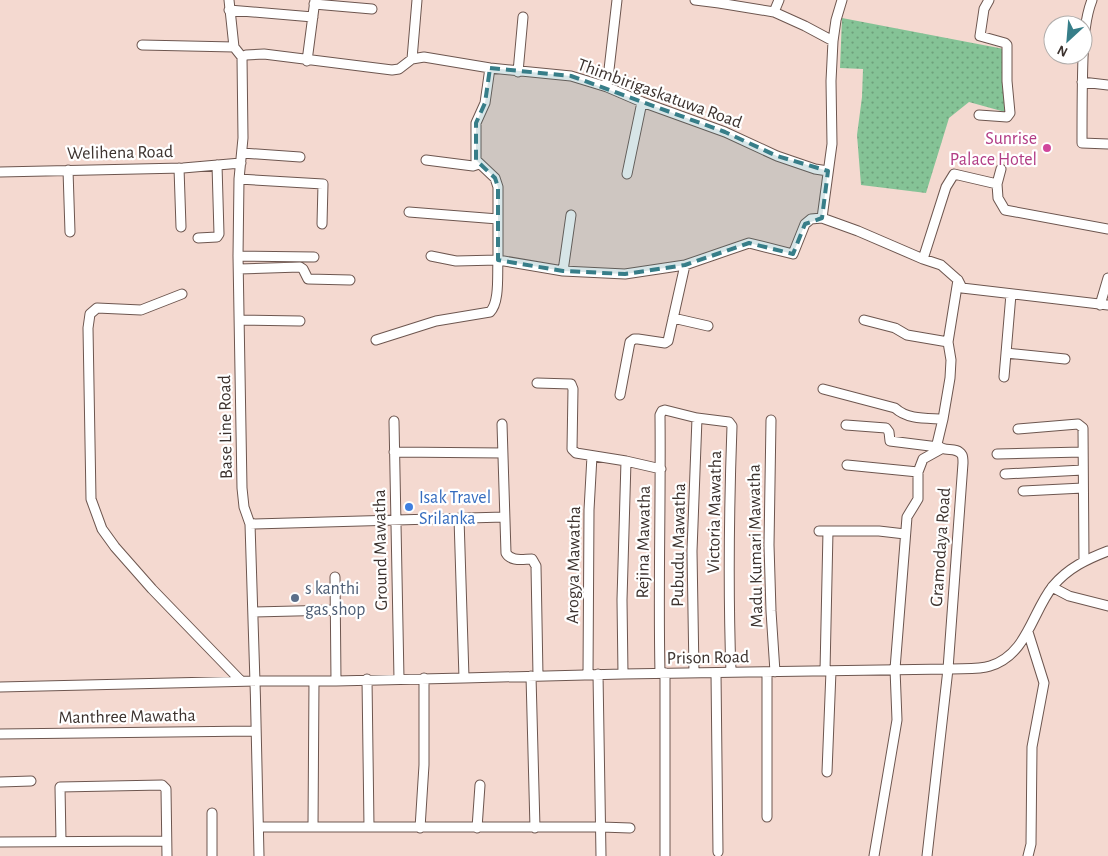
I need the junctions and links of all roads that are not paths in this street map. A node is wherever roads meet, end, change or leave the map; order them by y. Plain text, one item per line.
1 (229, 0) edge
2 (417, 0) edge
3 (617, 0) edge
4 (695, 0) edge
5 (779, 0) edge
6 (842, 0) edge
7 (989, 0) edge
8 (1092, 0) edge
9 (706, 1) edge
10 (719, 1) edge
11 (314, 2) edge
12 (372, 9) dead end
13 (230, 10) junction
14 (774, 12) junction
15 (313, 17) junction
16 (523, 17) dead end
17 (833, 41) junction
18 (142, 45) dead end
19 (234, 47) junction
20 (242, 57) junction
21 (412, 59) junction
22 (307, 60) junction
23 (490, 68) junction
24 (518, 72) junction
25 (1082, 82) junction
26 (1108, 85) edge
27 (607, 87) junction
28 (642, 102) junction
29 (979, 115) dead end
30 (1108, 144) edge
31 (242, 153) junction
32 (300, 157) dead end
33 (426, 160) dead end
34 (241, 163) junction
35 (479, 164) junction
36 (217, 165) junction
37 (179, 168) junction
38 (1001, 169) dead end
39 (68, 170) junction
40 (828, 171) junction
41 (0, 172) edge
42 (627, 174) dead end
43 (239, 179) junction
44 (997, 184) junction
45 (409, 212) dead end
46 (571, 215) dead end
47 (822, 218) junction
48 (498, 219) junction
49 (322, 224) dead end
50 (181, 228) dead end
51 (1108, 229) edge
52 (70, 232) dead end
53 (198, 238) dead end
54 (238, 256) junction
55 (432, 256) dead end
56 (314, 257) dead end
57 (922, 259) junction
58 (498, 260) junction
59 (685, 265) junction
60 (239, 269) junction
61 (563, 271) junction
62 (1108, 278) edge
63 (350, 280) dead end
64 (958, 280) junction
65 (182, 294) dead end
66 (1011, 294) junction
67 (1104, 305) edge
68 (673, 318) junction
69 (240, 320) junction
70 (864, 320) dead end
71 (300, 321) dead end
72 (708, 326) dead end
73 (376, 340) dead end
74 (948, 342) junction
75 (1006, 353) junction
76 (1065, 359) dead end
77 (1004, 377) dead end
78 (536, 383) dead end
79 (823, 389) dead end
80 (620, 394) dead end
81 (662, 411) joint
82 (697, 418) junction
83 (943, 419) junction
84 (771, 420) dead end
85 (394, 421) dead end
86 (502, 424) dead end
87 (846, 425) dead end
88 (1018, 429) dead end
89 (939, 448) junction
90 (394, 452) junction
91 (1083, 452) junction
92 (503, 453) junction
93 (997, 454) dead end
94 (592, 456) junction
95 (626, 461) junction
96 (848, 465) dead end
97 (660, 469) junction
98 (1083, 470) junction
99 (918, 472) junction
100 (1005, 474) dead end
101 (1083, 488) junction
102 (1023, 491) dead end
103 (504, 517) junction
104 (459, 518) junction
105 (395, 521) junction
106 (250, 524) junction
107 (905, 534) junction
108 (1108, 551) edge
109 (1084, 561) junction
110 (335, 577) dead end
111 (1052, 587) junction
112 (1108, 606) edge
113 (336, 610) junction
114 (253, 612) junction
115 (1028, 632) junction
116 (895, 669) junction
117 (948, 669) junction
118 (828, 671) junction
119 (731, 672) junction
120 (771, 672) junction
121 (663, 673) junction
122 (694, 673) junction
123 (716, 673) junction
124 (598, 674) junction
125 (623, 674) junction
126 (588, 675) junction
127 (535, 676) junction
128 (424, 678) junction
129 (464, 678) junction
130 (367, 679) junction
131 (400, 679) junction
132 (241, 681) junction
133 (256, 681) junction
134 (314, 681) junction
135 (336, 681) junction
136 (0, 687) edge
137 (255, 731) junction
138 (0, 734) edge
139 (827, 772) dead end
140 (0, 782) edge
141 (31, 782) dead end
142 (480, 785) dead end
143 (212, 813) dead end
144 (767, 816) dead end
145 (259, 827) junction
146 (313, 827) junction
147 (369, 827) junction
148 (601, 827) junction
149 (420, 828) junction
150 (477, 828) junction
151 (536, 828) junction
152 (630, 828) dead end
153 (60, 841) junction
154 (166, 841) junction
155 (0, 842) edge
156 (718, 852) dead end
157 (166, 856) edge
158 (212, 856) edge
159 (259, 856) edge
160 (601, 856) edge
161 (665, 856) edge
162 (874, 856) edge
163 (927, 856) edge
164 (1028, 856) edge

1 - 13 street
2 - 21 street
3 - 27 street
4 - 9 street
5 - 14 street
6 - 17 street
7 - 29 street
8 - 25 street
9 - 10 street
10 - 14 street
11 - 12 street
11 - 15 street
13 - 15 street
13 - 19 street
14 - 17 street
15 - 22 street
16 - 24 street
17 - 40 street
18 - 19 street
19 - 20 street
20 - 22 street, Thimbirigaskatuwa Road
20 - 31 street, Base Line Road
21 - 22 street, Thimbirigaskatuwa Road
21 - 23 street, Thimbirigaskatuwa Road
23 - 24 street, Thimbirigaskatuwa Road
23 - 35 street
24 - 27 street, Thimbirigaskatuwa Road
25 - 26 street
25 - 30 street
27 - 28 street, Thimbirigaskatuwa Road
28 - 40 street, Thimbirigaskatuwa Road
28 - 42 street
31 - 32 street
31 - 34 street, Base Line Road
33 - 35 street
34 - 36 street, Welihena Road
34 - 43 street, Base Line Road
35 - 48 street
36 - 37 street, Welihena Road
36 - 53 street
37 - 39 street, Welihena Road
37 - 50 street
38 - 44 street
39 - 41 street, Welihena Road
39 - 52 street
40 - 47 street
43 - 49 street
43 - 54 street, Base Line Road
44 - 51 street
44 - 57 street
45 - 48 street
46 - 61 street
47 - 57 street
47 - 59 street
48 - 58 street
54 - 56 street
54 - 60 street, Base Line Road
55 - 58 street
57 - 64 street
58 - 61 street
58 - 73 street
59 - 61 street
59 - 68 street
60 - 63 street
60 - 69 street, Base Line Road
62 - 67 street
64 - 66 street
64 - 74 street
65 - 132 street
66 - 67 street
66 - 75 street
68 - 72 street
68 - 80 street
69 - 71 street
69 - 106 street, Base Line Road
70 - 74 street
74 - 83 street
75 - 76 street
75 - 77 street
78 - 94 street
79 - 83 street
81 - 82 street, Victoria Mawatha
81 - 97 street, Rejina Mawatha
82 - 119 street, Victoria Mawatha
82 - 122 street, Pubudu Mawatha
83 - 89 street
84 - 120 street, Madu Kumari Mawatha
85 - 90 street, Ground Mawatha
86 - 92 street
87 - 89 street, Gramodaya Road
88 - 91 street
89 - 99 street
89 - 117 street, Gramodaya Road
90 - 92 street
90 - 105 street, Ground Mawatha
91 - 93 street
91 - 98 street
92 - 103 street
94 - 95 street
94 - 126 street, Arogya Mawatha
95 - 97 street
95 - 125 street
96 - 99 street
97 - 121 street, Rejina Mawatha
98 - 100 street
98 - 101 street
99 - 107 street
101 - 102 street
101 - 109 street
103 - 104 street
103 - 127 street
104 - 105 street
104 - 129 street
105 - 106 street
105 - 131 street, Ground Mawatha
106 - 114 street, Base Line Road
107 - 116 street
107 - 118 street
108 - 109 street, Prison Road
109 - 111 street, Prison Road
110 - 113 street
111 - 112 street
111 - 115 street, Prison Road
113 - 114 street
113 - 135 street
114 - 133 street, Base Line Road
115 - 117 street, Prison Road
115 - 164 street
116 - 117 street, Prison Road
116 - 118 street, Prison Road
116 - 162 street
117 - 163 street
118 - 120 street, Prison Road
118 - 139 street
119 - 120 street, Prison Road
119 - 123 street, Prison Road
120 - 144 street, Madu Kumari Mawatha
121 - 122 street, Prison Road
121 - 125 street, Prison Road
121 - 161 street, Rejina Mawatha
122 - 123 street, Prison Road
123 - 156 street
124 - 125 street, Prison Road
124 - 126 street, Prison Road
124 - 148 street
126 - 127 street, Prison Road
127 - 129 street, Prison Road
127 - 151 street
128 - 129 street, Prison Road
128 - 131 street, Prison Road
128 - 149 street
130 - 131 street, Prison Road
130 - 135 street, Prison Road
130 - 147 street
132 - 133 street, Prison Road
132 - 136 street, Prison Road
133 - 134 street, Prison Road
133 - 137 street, Base Line Road
134 - 135 street, Prison Road
134 - 146 street
137 - 138 street, Manthree Mawatha
137 - 145 street, Base Line Road
140 - 141 street
142 - 150 street
143 - 158 street
145 - 146 street
145 - 159 street, Base Line Road
146 - 147 street
147 - 149 street
148 - 151 street
148 - 152 street
148 - 160 street
149 - 150 street
150 - 151 street
153 - 154 street
153 - 154 street
153 - 155 street
154 - 157 street

